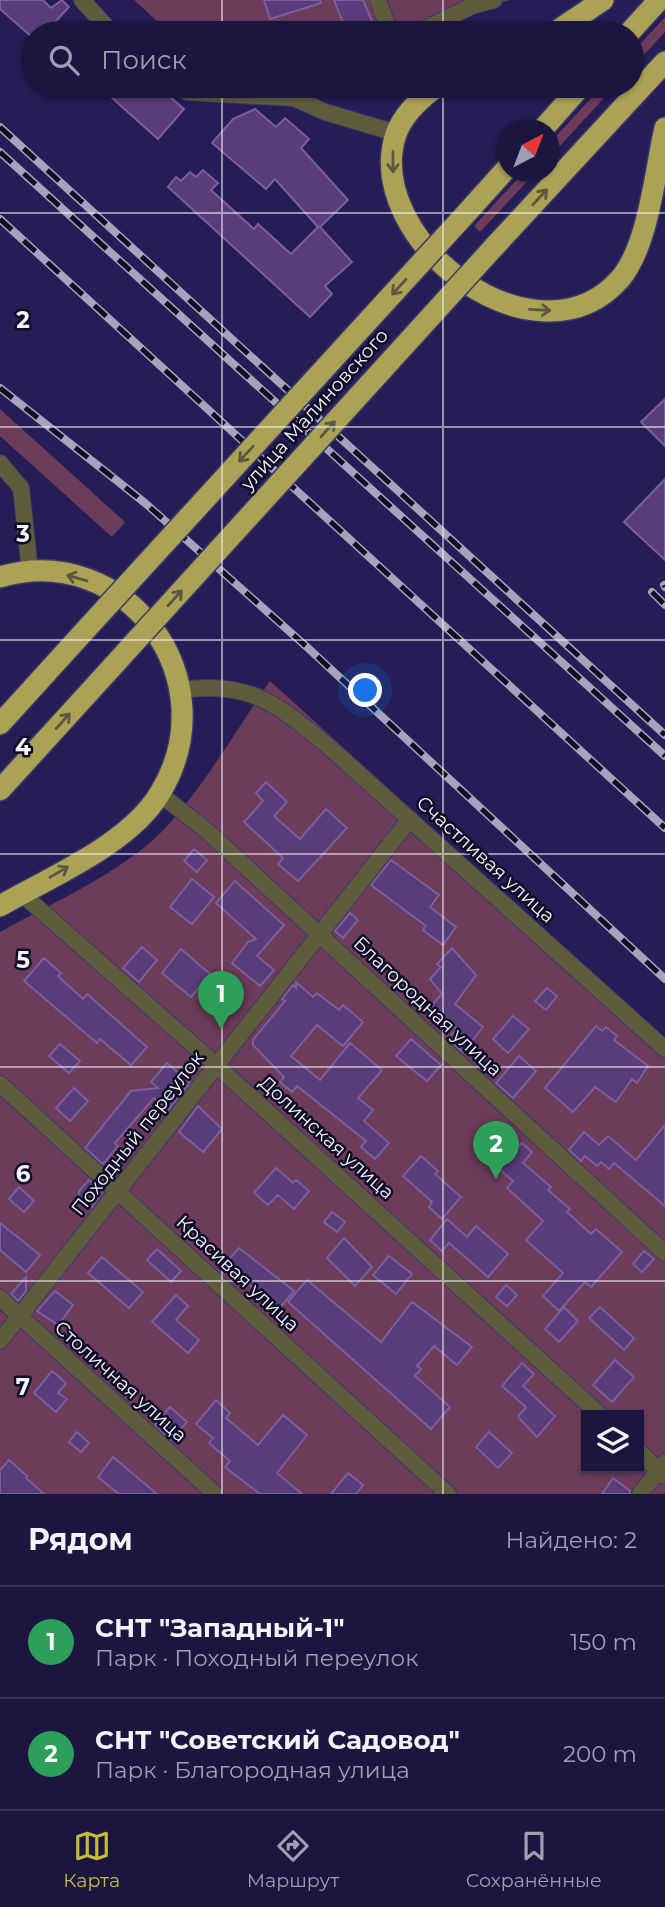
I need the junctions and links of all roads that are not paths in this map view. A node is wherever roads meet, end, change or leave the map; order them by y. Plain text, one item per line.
1 (82, 0) edge
2 (378, 0) edge
3 (494, 0) edge
4 (603, 0) edge
5 (659, 0) edge
6 (101, 21) edge
7 (386, 21) edge
8 (441, 21) edge
9 (572, 21) edge
10 (640, 21) edge
11 (665, 62) edge
12 (644, 85) edge
13 (294, 98) edge
14 (421, 98) edge
15 (570, 98) edge
16 (632, 98) edge
17 (552, 119) edge
18 (665, 128) edge
19 (396, 132) junction
20 (497, 179) edge
21 (4, 466) edge
22 (30, 571) junction
23 (0, 578) edge
24 (182, 690) junction
25 (0, 724) edge
26 (0, 790) edge
27 (160, 793) junction
28 (410, 819) junction
29 (22, 894) junction
30 (0, 906) edge
31 (320, 935) junction
32 (665, 1049) edge
33 (216, 1065) junction
34 (0, 1084) edge
35 (118, 1192) junction
36 (665, 1253) edge
37 (0, 1298) edge
38 (19, 1316) junction
39 (0, 1341) edge
40 (595, 1410) edge
41 (644, 1455) edge
42 (663, 1470) edge
43 (215, 1494) edge
44 (447, 1494) edge
45 (640, 1494) edge

1 - 6 street
2 - 7 street
3 - 8 street
4 - 9 highway
5 - 10 highway
12 -> 11 highway, улица Малиновского, bridge
13 - 19 street
14 - 19 highway
15 - 17 highway
26 -> 16 highway, улица Малиновского, bridge
19 -> 18 highway
20 -> 25 highway, улица Малиновского, bridge
21 - 22 street
22 - 23 highway
24 -> 22 highway
24 - 27 highway
24 - 28 street, Счастливая улица
29 -> 27 highway
27 - 31 street, Благородная улица
28 - 31 street, Походный переулок
28 - 32 street, Счастливая улица
29 - 30 highway
29 - 33 street, Долинская улица
31 - 33 street, Походный переулок
31 - 36 street, Благородная улица
33 - 35 street, Походный переулок
33 - 40 street, Долинская улица
34 - 35 street, Красивая улица
35 - 38 street, Походный переулок
35 - 44 street, Красивая улица
37 - 38 street, Столичная улица
38 - 39 street, Походный переулок
38 - 43 street, Столичная улица
41 - 42 street
42 - 45 street

